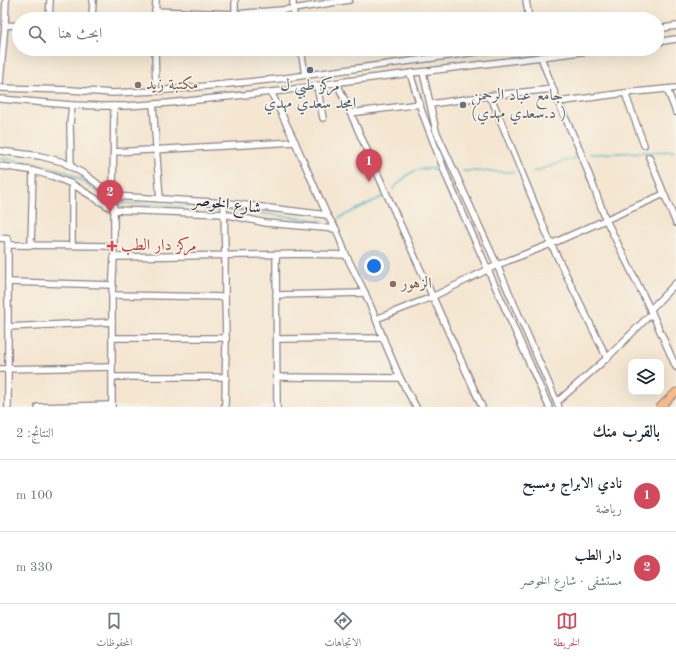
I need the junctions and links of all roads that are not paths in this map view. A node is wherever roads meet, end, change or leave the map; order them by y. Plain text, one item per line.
1 (6, 0) edge
2 (50, 0) edge
3 (93, 0) edge
4 (156, 0) edge
5 (235, 0) edge
6 (293, 0) edge
7 (349, 0) edge
8 (526, 0) edge
9 (293, 9) junction
10 (155, 11) joint
11 (49, 12) edge
12 (92, 12) edge
13 (182, 12) edge
14 (235, 12) edge
15 (258, 12) edge
16 (294, 12) edge
17 (528, 12) edge
18 (5, 25) junction
19 (12, 26) edge
20 (676, 26) edge
21 (664, 28) edge
22 (676, 40) edge
23 (664, 41) edge
24 (155, 56) edge
25 (301, 56) edge
26 (447, 56) edge
27 (549, 56) edge
28 (541, 57) junction
29 (423, 72) junction
30 (410, 73) junction
31 (305, 75) junction
32 (0, 82) edge
33 (337, 83) junction
34 (317, 86) junction
35 (0, 88) edge
36 (676, 88) edge
37 (553, 89) junction
38 (668, 89) junction
39 (156, 91) junction
40 (271, 92) junction
41 (625, 93) junction
42 (487, 96) junction
43 (0, 99) edge
44 (558, 102) junction
45 (153, 104) junction
46 (420, 104) junction
47 (431, 104) junction
48 (72, 105) junction
49 (114, 106) junction
50 (676, 112) edge
51 (350, 113) junction
52 (323, 118) dead end
53 (295, 142) junction
54 (644, 145) dead end
55 (156, 150) junction
56 (0, 151) edge
57 (114, 152) junction
58 (649, 157) dead end
59 (0, 166) edge
60 (71, 167) junction
61 (33, 171) junction
62 (72, 184) junction
63 (664, 194) junction
64 (113, 196) junction
65 (160, 199) junction
66 (224, 202) junction
67 (114, 210) junction
68 (224, 214) junction
69 (327, 215) junction
70 (606, 220) junction
71 (676, 223) edge
72 (336, 229) junction
73 (0, 238) edge
74 (551, 244) junction
75 (8, 245) junction
76 (31, 245) junction
77 (72, 245) junction
78 (114, 246) junction
79 (276, 255) junction
80 (346, 255) junction
81 (225, 256) junction
82 (114, 257) junction
83 (497, 265) junction
84 (488, 269) junction
85 (8, 282) junction
86 (676, 283) edge
87 (113, 285) junction
88 (365, 293) junction
89 (112, 295) junction
90 (276, 295) junction
91 (225, 297) junction
92 (432, 297) junction
93 (8, 300) junction
94 (0, 301) edge
95 (651, 312) junction
96 (376, 319) junction
97 (112, 322) junction
98 (8, 327) junction
99 (112, 338) junction
100 (226, 338) junction
101 (383, 338) junction
102 (277, 339) junction
103 (607, 358) junction
104 (112, 367) junction
105 (676, 367) edge
106 (0, 369) edge
107 (8, 369) junction
108 (112, 377) junction
109 (226, 377) junction
110 (277, 377) junction
111 (400, 378) junction
112 (676, 392) edge
113 (558, 404) edge
114 (112, 406) edge
115 (548, 406) edge
116 (8, 407) edge
117 (38, 407) edge
118 (225, 407) edge
119 (277, 407) edge
120 (416, 407) edge
121 (482, 407) edge
122 (660, 407) edge

1 - 18 street
2 - 11 street
3 - 12 street
4 - 10 street
5 - 14 street
6 - 9 street
7 - 9 street
8 - 17 street
9 - 15 street
9 - 16 street
10 - 13 street
18 - 19 street
18 - 32 street
20 - 21 street
22 - 23 street
24 - 39 street
25 - 31 street
26 - 31 street
27 - 28 street
28 - 29 street
28 - 37 street
29 - 30 street
29 - 47 street
30 - 33 street
30 - 46 street
31 - 39 street
33 - 34 street
33 - 51 street
34 - 40 street
34 - 52 street
35 - 39 street
36 - 38 street
37 - 42 street
37 - 44 street
38 - 41 street
38 - 50 street
40 - 45 street
40 - 53 street
41 - 44 street
41 - 54 street
42 - 47 street
42 - 74 street
43 - 48 street
44 - 70 street
45 - 49 street
45 - 55 street
46 - 51 street
46 - 84 street
47 - 83 street
48 - 49 street
48 - 60 street
49 - 57 street
51 - 92 street
53 - 55 street
53 - 69 street
55 - 57 street
55 - 65 street
56 - 60 street
57 - 64 street
58 - 63 street
59 - 61 street
60 - 64 street
61 - 62 street
61 - 76 street
62 - 67 street
62 - 77 street
63 - 70 street
63 - 71 street
64 - 65 street
64 - 67 street
65 - 66 street
66 - 68 street
66 - 69 street
67 - 68 street, شارع الخوصر
67 - 78 street
68 - 72 street, شارع الخوصر
68 - 81 street
69 - 72 street
70 - 74 street
70 - 95 street
72 - 80 street
73 - 75 street
74 - 83 street
74 - 103 street
75 - 76 street
75 - 85 street
76 - 77 street
77 - 78 street
78 - 82 street
79 - 80 street
79 - 81 street
79 - 90 street
80 - 88 street
81 - 82 street
81 - 91 street
82 - 87 street
83 - 84 street
83 - 113 street
84 - 92 street
84 - 115 street
85 - 87 street
85 - 93 street
86 - 95 street
87 - 89 street
88 - 90 street
88 - 96 street
89 - 91 street
89 - 97 street
90 - 102 street
91 - 100 street
92 - 96 street
92 - 121 street
93 - 94 street
93 - 98 street
95 - 103 street
95 - 105 street
96 - 101 street
97 - 98 street
97 - 99 street
98 - 107 street
99 - 100 street
99 - 104 street
100 - 109 street
101 - 102 street
101 - 111 street
102 - 110 street
103 - 113 street
104 - 107 street
104 - 108 street
106 - 107 street
107 - 116 street
108 - 109 street
108 - 114 street
109 - 118 street
110 - 111 street
110 - 119 street
111 - 120 street
112 - 122 main road
114 - 117 street

